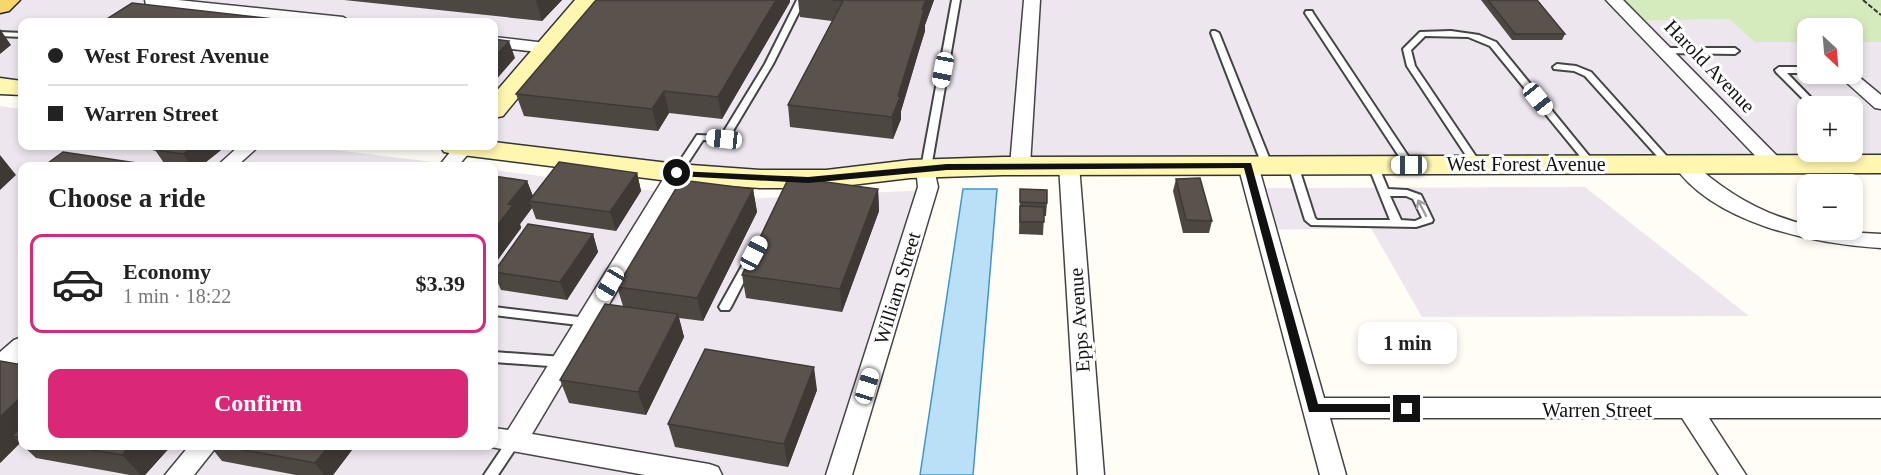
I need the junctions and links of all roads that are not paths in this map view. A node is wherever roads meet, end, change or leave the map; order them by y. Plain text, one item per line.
1 (8, 0) edge
2 (587, 0) edge
3 (801, 0) edge
4 (956, 0) edge
5 (1032, 0) edge
6 (1614, 0) edge
7 (154, 1) edge
8 (0, 6) edge
9 (1309, 13) dead end
10 (136, 16) edge
11 (307, 18) edge
12 (1215, 33) dead end
13 (0, 34) edge
14 (18, 34) edge
15 (498, 42) edge
16 (546, 48) junction
17 (1664, 51) junction
18 (1735, 51) dead end
19 (1557, 67) dead end
20 (1797, 70) edge
21 (1858, 84) edge
22 (0, 86) edge
23 (18, 88) edge
24 (1805, 96) edge
25 (1881, 104) edge
26 (498, 105) edge
27 (245, 150) edge
28 (458, 151) edge
29 (1863, 161) edge
30 (231, 162) edge
31 (1797, 162) edge
32 (1476, 164) junction
33 (1591, 164) junction
34 (1676, 164) junction
35 (1774, 164) junction
36 (1881, 164) edge
37 (1069, 165) junction
38 (1269, 165) junction
39 (1373, 165) junction
40 (1409, 165) junction
41 (1012, 166) junction
42 (936, 167) junction
43 (677, 173) junction
44 (1384, 192) junction
45 (1397, 224) junction
46 (1881, 241) edge
47 (752, 257) edge
48 (725, 307) dead end
49 (498, 311) edge
50 (587, 322) junction
51 (498, 357) edge
52 (563, 362) junction
53 (1313, 408) junction
54 (1881, 408) edge
55 (1690, 410) junction
56 (504, 440) edge
57 (200, 450) edge
58 (634, 469) edge
59 (178, 475) edge
60 (491, 475) edge
61 (709, 475) edge
62 (839, 475) edge
63 (1091, 475) edge
64 (1333, 475) edge
65 (1733, 475) edge

1 - 8 main road
2 - 16 street
3 - 43 lane
4 - 42 lane
5 - 41 street
6 - 17 street, Harold Avenue
7 - 10 street
7 - 11 street
9 - 40 lane
12 - 38 lane
13 - 14 lane
15 - 16 street
16 - 26 street
17 - 18 lane
17 - 35 street, Harold Avenue
19 - 34 lane
20 - 24 lane
21 - 25 street
22 - 23 street
27 - 30 street
28 - 43 street, West Forest Avenue
29 - 36 street, West Forest Avenue
31 - 35 street, West Forest Avenue
32 - 33 street, West Forest Avenue
32 - 33 lane
32 - 40 street, West Forest Avenue
33 - 34 street, West Forest Avenue
34 - 35 street, West Forest Avenue
34 - 46 street
37 - 38 street, West Forest Avenue
37 - 41 street, West Forest Avenue
37 - 63 street, Epps Avenue
38 - 39 street, West Forest Avenue
38 - 45 lane
38 - 53 street
39 - 40 street, West Forest Avenue
39 - 44 lane
41 - 42 street, West Forest Avenue
42 - 43 street, West Forest Avenue
42 - 62 street, William Street
43 - 50 street
44 - 45 lane
45 -> 44 lane
47 - 48 lane
49 - 50 lane
50 - 52 street
51 - 52 lane
52 - 56 street
53 - 55 street, Warren Street
53 - 64 street
54 - 55 street, Warren Street
55 - 65 street
56 - 58 street
56 - 60 lane
57 - 59 street
58 - 61 street

